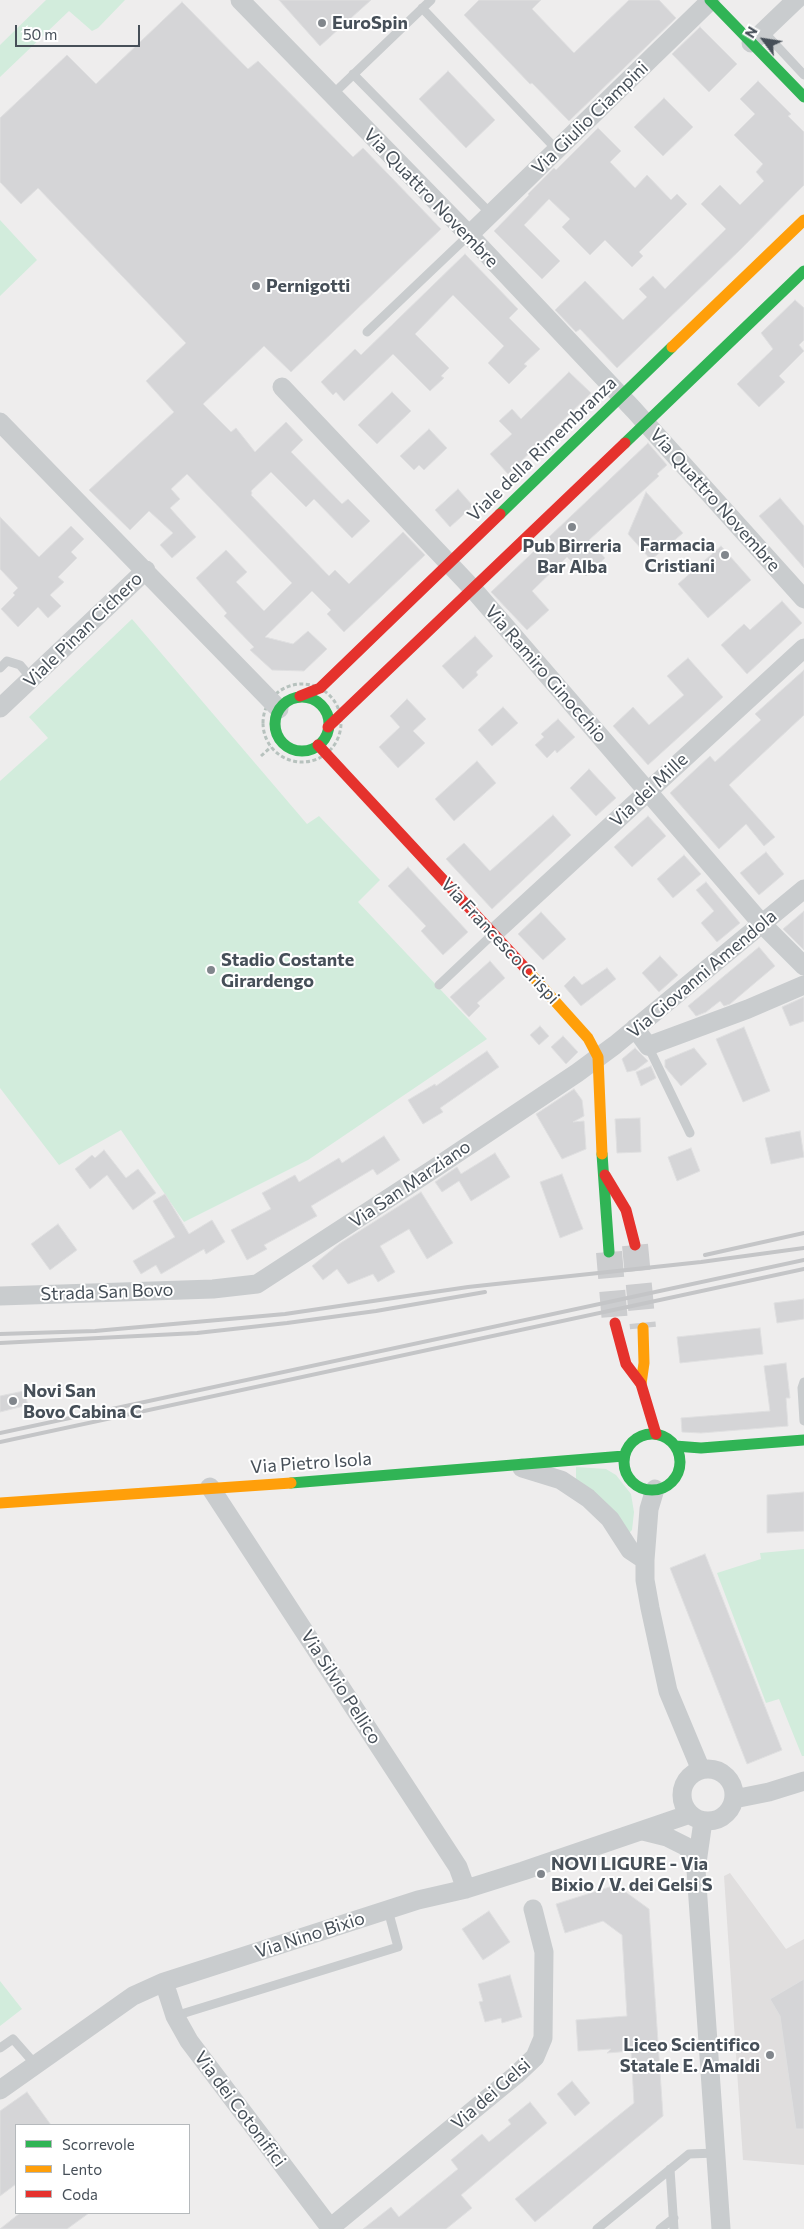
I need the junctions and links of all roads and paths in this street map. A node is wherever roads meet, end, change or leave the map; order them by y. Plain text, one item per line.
1 (240, 0) edge
2 (431, 0) edge
3 (710, 0) edge
4 (796, 0) edge
5 (422, 8) junction
6 (757, 37) junction
7 (353, 74) junction
8 (804, 74) edge
9 (332, 94) junction
10 (804, 97) edge
11 (556, 150) junction
12 (491, 214) junction
13 (804, 220) edge
14 (469, 236) junction
15 (804, 271) edge
16 (367, 332) dead end
17 (282, 387) dead end
18 (621, 397) junction
19 (0, 422) edge
20 (646, 423) junction
21 (449, 564) junction
22 (146, 570) junction
23 (473, 589) junction
24 (804, 599) edge
25 (804, 648) edge
26 (0, 668) edge
27 (32, 679) junction
28 (320, 688) junction
29 (300, 696) junction
30 (275, 705) junction
31 (0, 708) edge
32 (340, 716) junction
33 (328, 727) junction
34 (271, 747) junction
35 (322, 749) junction
36 (261, 756) dead end
37 (647, 791) junction
38 (804, 889) edge
39 (762, 924) junction
40 (494, 933) junction
41 (804, 966) edge
42 (439, 985) dead end
43 (804, 986) edge
44 (635, 1028) junction
45 (648, 1046) junction
46 (598, 1057) junction
47 (690, 1133) dead end
48 (603, 1172) junction
49 (635, 1245) tunnel mouth
50 (609, 1252) tunnel mouth
51 (213, 1289) joint
52 (0, 1296) edge
53 (615, 1323) tunnel mouth
54 (643, 1328) tunnel mouth
55 (804, 1382) edge
56 (641, 1384) junction
57 (804, 1421) edge
58 (656, 1434) junction
59 (804, 1440) edge
60 (675, 1446) junction
61 (624, 1456) junction
62 (513, 1466) junction
63 (210, 1487) junction
64 (655, 1490) junction
65 (0, 1503) edge
66 (646, 1560) junction
67 (701, 1770) junction
68 (804, 1781) edge
69 (734, 1799) junction
70 (696, 1818) junction
71 (643, 1830) junction
72 (696, 1856) junction
73 (466, 1889) junction
74 (532, 1909) dead end
75 (388, 1910) junction
76 (164, 1982) junction
77 (175, 2016) junction
78 (0, 2048) edge
79 (35, 2064) junction
80 (0, 2090) edge
81 (716, 2153) junction
82 (670, 2169) junction
83 (674, 2218) junction
84 (330, 2228) edge
85 (596, 2229) edge
86 (660, 2229) edge
87 (674, 2229) edge
88 (721, 2229) edge

1 - 9 street, Via Quattro Novembre
2 - 5 lane
3 - 6 street
3 - 11 street, Via Giulio Ciampini
4 - 6 street
5 - 7 lane
5 - 11 lane
6 - 8 lane
6 - 10 street
7 - 9 lane
7 - 12 lane
9 - 14 street, Via Quattro Novembre
11 - 12 street, Via Giulio Ciampini
12 - 14 street, Via Giulio Ciampini
13 - 18 street, Viale della Rimembranza
14 - 16 lane
14 - 18 street, Via Quattro Novembre
15 - 20 street
17 - 21 street, Via Ramiro Ginocchio
18 - 20 street, Via Quattro Novembre
18 - 21 street, Viale della Rimembranza
19 - 22 street, Viale Pinan Cichero
20 - 23 street
20 - 24 street, Via Quattro Novembre
21 - 23 street, Via Ramiro Ginocchio
21 - 28 street, Viale della Rimembranza
22 - 27 street, Viale Pinan Cichero
22 - 30 street
23 - 32 street
23 - 37 street, Via Ramiro Ginocchio
25 - 37 street, Via dei Mille
26 - 27 lane
27 - 31 street, Viale Pinan Cichero
28 - 29 street, Viale della Rimembranza
28 - 30 path
28 - 32 path
29 - 30 street
29 - 33 street
30 - 34 path
30 - 35 street
32 - 33 street
32 - 35 path
33 - 35 street
34 - 35 path
34 - 36 path
35 - 40 street, Via Francesco Crispi
37 - 39 street, Via Ramiro Ginocchio
37 - 40 street, Via dei Mille
38 - 39 street, Via Giovanni Amendola
39 - 41 street, Via Ramiro Ginocchio
39 - 44 street, Via Giovanni Amendola
40 - 42 lane
40 - 46 street, Via Francesco Crispi
43 - 45 street
44 - 45 street
44 - 46 street, Via Giovanni Amendola
45 - 47 lane
46 - 48 street, Via Francesco Crispi
46 - 51 street, Via San Marziano
48 - 49 street, Via Francesco Crispi
48 - 50 street, Via Francesco Crispi
51 - 52 street, Strada San Bovo
53 - 56 street
54 - 56 street
55 - 57 lane
56 - 58 street
58 - 60 street
58 - 61 street
59 - 60 street
60 - 64 street
61 - 62 street, Via Pietro Isola
61 - 64 street
62 - 63 street, Via Pietro Isola
62 - 66 street
63 - 65 street, Via Pietro Isola
63 - 73 street, Via Silvio Pellico
64 - 66 street
66 - 67 street
67 - 69 street
67 - 70 street
68 - 69 street
69 - 70 street
70 - 71 street, Via Nino Bixio
70 - 72 street
71 - 72 street
71 - 73 street, Via Nino Bixio
72 - 81 street
73 - 75 street, Via Nino Bixio
74 - 84 street, Via dei Gelsi
75 - 76 street, Via Nino Bixio
75 - 77 lane
76 - 77 street, Via dei Cotonifici
76 - 79 street, Via Nino Bixio
77 - 84 street, Via dei Cotonifici
78 - 79 lane
79 - 80 street, Via Nino Bixio
81 - 82 lane
81 - 88 street
82 - 83 lane
82 - 85 lane
83 - 86 lane
83 - 87 lane

